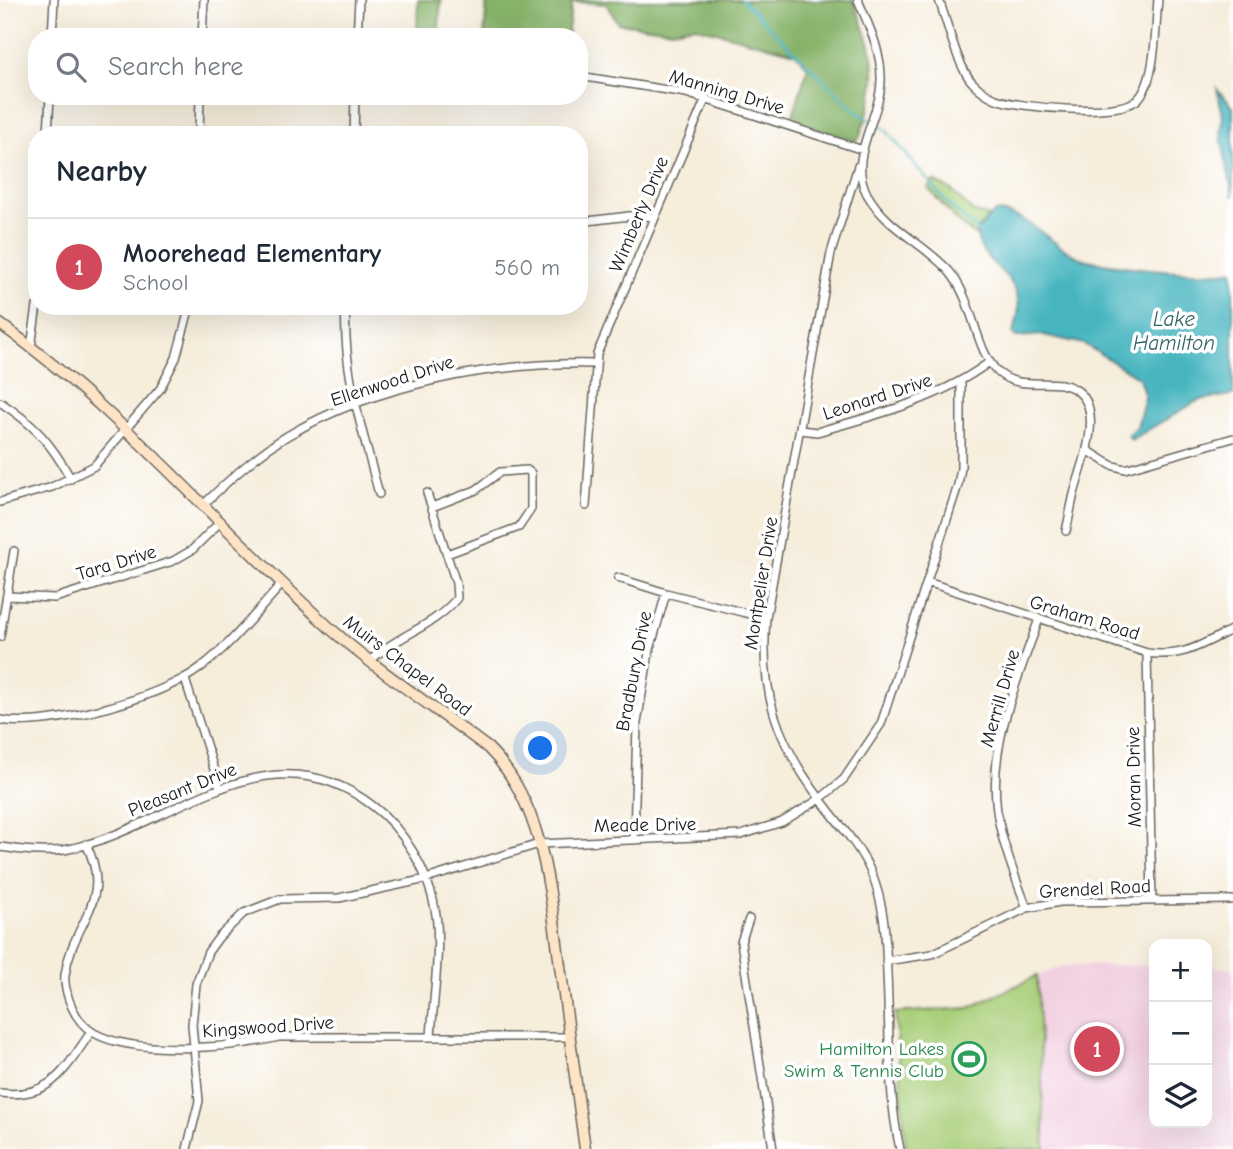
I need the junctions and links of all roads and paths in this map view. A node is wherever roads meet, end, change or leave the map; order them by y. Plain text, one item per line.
1 (54, 0) edge
2 (204, 0) edge
3 (359, 0) edge
4 (858, 0) edge
5 (939, 0) edge
6 (1158, 0) edge
7 (52, 28) edge
8 (202, 28) edge
9 (358, 28) edge
10 (588, 78) edge
11 (706, 98) junction
12 (50, 105) edge
13 (200, 105) edge
14 (355, 105) edge
15 (48, 126) edge
16 (198, 126) edge
17 (354, 126) edge
18 (863, 150) junction
19 (858, 166) junction
20 (653, 217) junction
21 (588, 221) edge
22 (36, 315) edge
23 (188, 315) edge
24 (345, 315) edge
25 (0, 324) edge
26 (31, 347) junction
27 (988, 363) junction
28 (594, 364) junction
29 (961, 383) junction
30 (0, 402) edge
31 (356, 406) junction
32 (127, 429) junction
33 (801, 430) junction
34 (1233, 438) edge
35 (1087, 450) junction
36 (72, 479) junction
37 (427, 493) dead end
38 (379, 494) dead end
39 (0, 502) edge
40 (204, 504) junction
41 (586, 506) dead end
42 (432, 507) junction
43 (221, 521) junction
44 (1066, 531) dead end
45 (14, 551) dead end
46 (447, 554) junction
47 (618, 578) dead end
48 (927, 582) junction
49 (284, 583) junction
50 (666, 593) junction
51 (7, 596) junction
52 (766, 618) junction
53 (1039, 619) junction
54 (1233, 629) edge
55 (0, 638) edge
56 (1147, 653) junction
57 (371, 660) junction
58 (186, 679) junction
59 (0, 720) edge
60 (220, 788) junction
61 (820, 799) junction
62 (634, 840) junction
63 (86, 844) junction
64 (539, 844) junction
65 (0, 847) edge
66 (426, 879) junction
67 (1233, 900) edge
68 (1152, 901) junction
69 (1027, 908) junction
70 (749, 919) dead end
71 (887, 961) junction
72 (91, 1032) junction
73 (431, 1037) junction
74 (570, 1037) junction
75 (193, 1047) junction
76 (0, 1093) edge
77 (187, 1149) edge
78 (585, 1149) edge
79 (773, 1149) edge
80 (900, 1149) edge

1 - 7 street
2 - 8 street
3 - 9 street
4 - 18 street, Montpelier Drive
5 - 6 street
10 - 11 street, Manning Drive
11 - 18 street, Manning Drive
11 - 20 street, Wimberly Drive
12 - 15 street
13 - 16 street
14 - 17 street
18 - 19 street, Montpelier Drive
19 - 27 street
19 - 33 street, Montpelier Drive
20 - 21 street
20 - 28 street, Wimberly Drive
22 - 26 street
23 - 32 street
24 - 31 street
25 - 26 main road, Muirs Chapel Road
26 - 32 main road, Muirs Chapel Road
27 - 29 street
27 - 35 street
28 - 31 street, Ellenwood Drive
28 - 41 street
29 - 33 street, Leonard Drive
29 - 48 street, Meade Drive
30 - 36 street
31 - 38 street
31 - 40 street, Ellenwood Drive
32 - 36 street
32 - 40 main road, Muirs Chapel Road
33 - 52 street, Montpelier Drive
34 - 35 street
35 - 44 street
36 - 39 street
37 - 42 street
40 - 43 main road, Muirs Chapel Road
42 - 46 street
42 - 46 street
43 - 49 main road, Muirs Chapel Road
43 - 51 street, Tara Drive
45 - 51 street
46 - 57 street
47 - 50 street
48 - 53 street, Graham Road
48 - 61 street, Meade Drive
49 - 57 main road, Muirs Chapel Road
49 - 58 street
50 - 52 street
50 - 62 street, Bradbury Drive
51 - 55 street
52 - 61 street, Montpelier Drive
53 - 56 street, Graham Road
53 - 69 street, Merrill Drive
54 - 56 street, Graham Road
56 - 68 street, Moran Drive
57 - 64 main road, Muirs Chapel Road
58 - 59 street
58 - 60 street
60 - 63 street, Pleasant Drive
60 - 66 street, Pleasant Drive
61 - 62 street, Meade Drive
61 - 71 street, Montpelier Drive
62 - 64 street, Meade Drive
63 - 65 street, Pleasant Drive
63 - 72 street
64 - 66 street, Meade Drive
64 - 74 main road, Muirs Chapel Road
66 - 73 street, Pleasant Drive
66 - 75 street, Meade Drive
67 - 68 street, Grendel Road
68 - 69 street, Grendel Road
69 - 71 street, Grendel Road
70 - 79 street
71 - 80 street, Montpelier Drive
72 - 75 street, Kingswood Drive
72 - 76 street
73 - 74 street, Kingswood Drive
73 - 75 street, Kingswood Drive
74 - 78 main road, Muirs Chapel Road
75 - 77 street, Meade Drive

